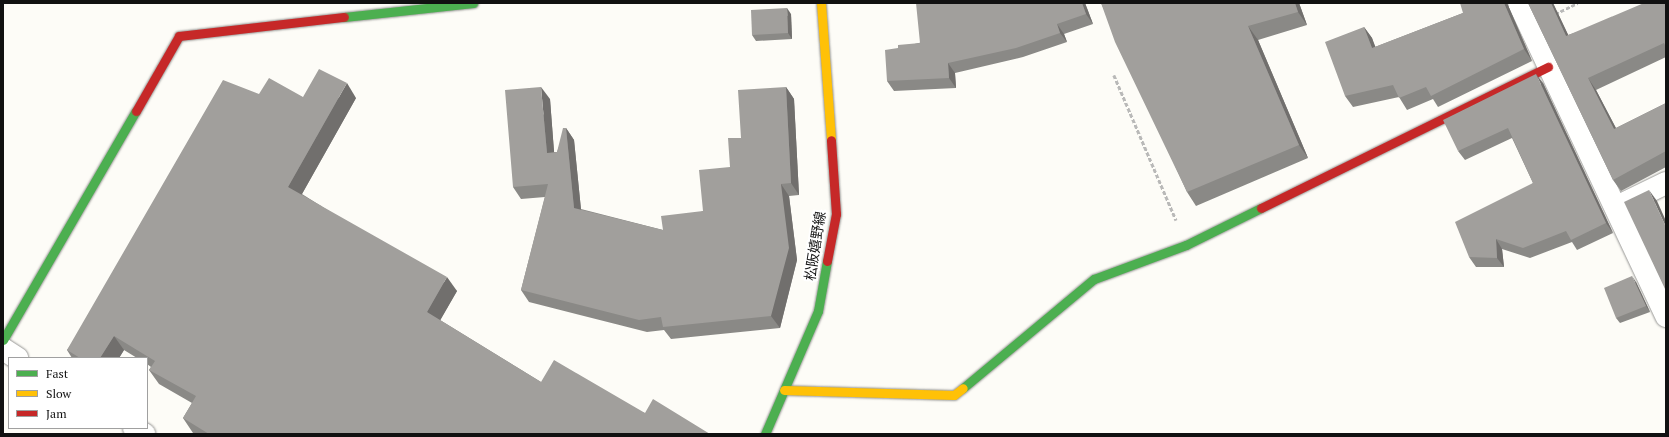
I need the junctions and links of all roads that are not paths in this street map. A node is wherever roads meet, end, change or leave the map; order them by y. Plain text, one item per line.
1 (473, 3) edge
2 (821, 3) edge
3 (1519, 3) edge
4 (1548, 67) junction
5 (1666, 183) edge
6 (1615, 208) junction
7 (1666, 316) edge
8 (3, 340) edge
9 (3, 349) edge
10 (15, 357) edge
11 (784, 390) junction
12 (765, 434) edge

1 - 8 street
2 - 11 street, 松阪嬉野線
3 - 4 street
4 - 6 street
4 - 11 street
5 - 6 street
6 - 7 street
9 - 10 street
11 - 12 street, 松阪嬉野線

